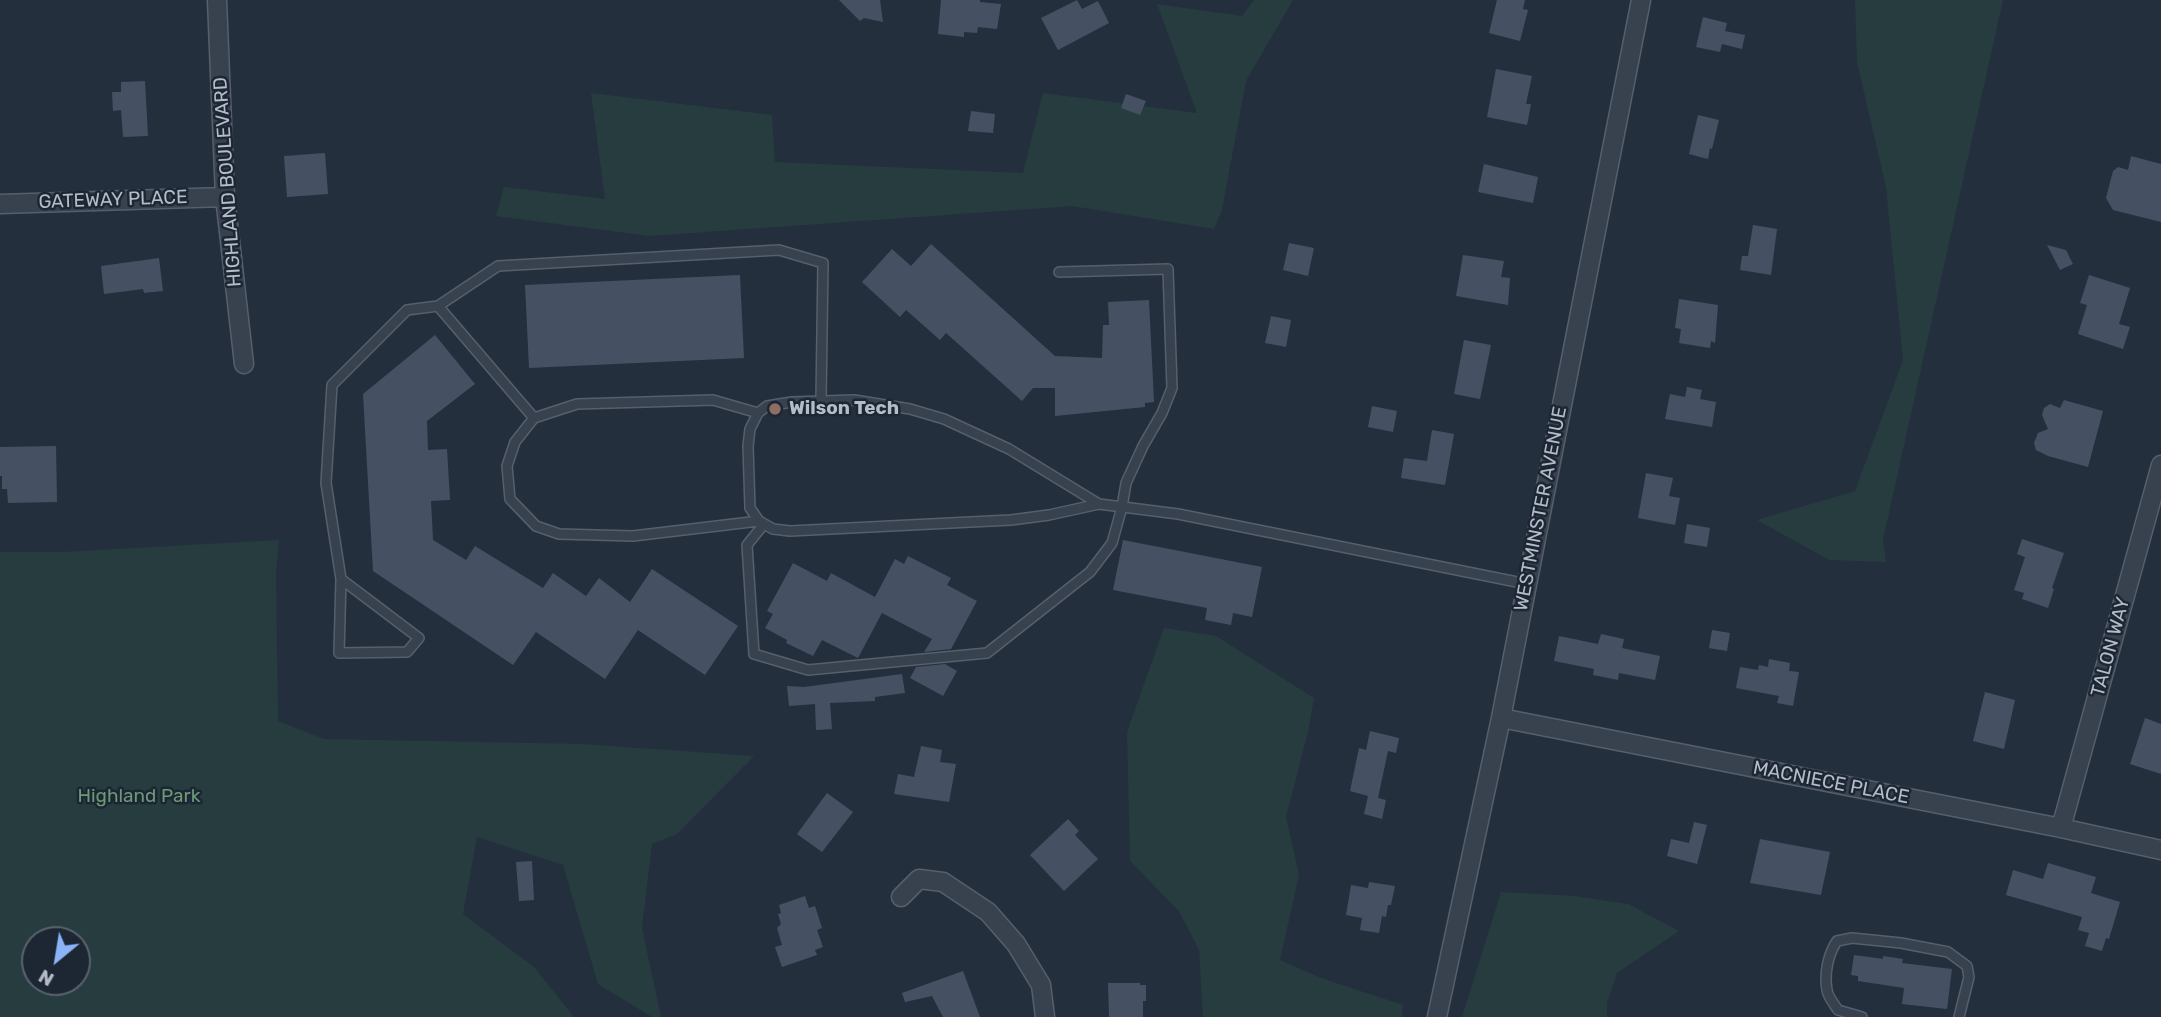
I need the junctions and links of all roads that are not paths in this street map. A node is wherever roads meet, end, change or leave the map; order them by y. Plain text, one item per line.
1 (217, 0) edge
2 (1641, 0) edge
3 (225, 197) junction
4 (0, 204) edge
5 (1059, 272) dead end
6 (438, 306) junction
7 (244, 364) dead end
8 (821, 400) junction
9 (758, 413) junction
10 (534, 418) junction
11 (2161, 466) edge
12 (1099, 504) junction
13 (1122, 507) junction
14 (761, 523) junction
15 (341, 579) junction
16 (1527, 584) junction
17 (1501, 718) junction
18 (2061, 828) junction
19 (2161, 850) edge
20 (901, 897) dead end
21 (1045, 1017) edge
22 (1437, 1017) edge
23 (1861, 1017) edge
24 (1959, 1017) edge

1 - 3 street, HIGHLAND BOULEVARD
2 - 16 street, WESTMINSTER AVENUE
3 - 4 street, GATEWAY PLACE
3 - 7 street, HIGHLAND BOULEVARD
5 - 13 lane
6 - 8 lane
6 - 10 lane
6 - 15 lane
8 - 9 lane
8 - 12 lane
9 - 10 lane
9 - 14 lane
10 - 14 lane
11 - 18 street, TALON WAY
12 - 13 lane
12 - 14 lane
13 - 14 lane
13 - 16 lane
15 - 15 lane
16 - 17 street, WESTMINSTER AVENUE
17 - 18 street, MACNIECE PLACE
17 - 22 street, WESTMINSTER AVENUE
18 - 19 street, MACNIECE PLACE
20 - 21 street
23 - 24 lane

